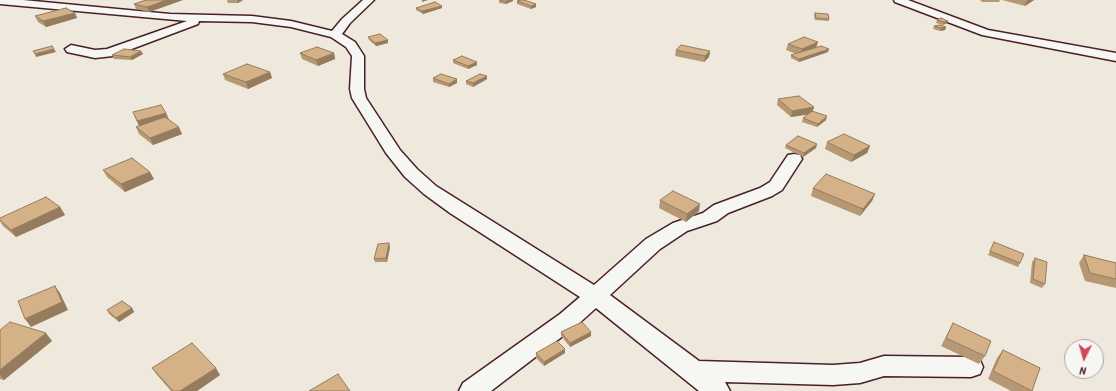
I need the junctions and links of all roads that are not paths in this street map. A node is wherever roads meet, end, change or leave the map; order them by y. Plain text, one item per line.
1 (64, 0) edge
2 (369, 0) edge
3 (899, 0) edge
4 (0, 1) edge
5 (49, 6) junction
6 (206, 18) junction
7 (335, 35) junction
8 (70, 49) dead end
9 (1116, 57) edge
10 (794, 159) dead end
11 (595, 296) junction
12 (971, 367) dead end
13 (694, 371) junction
14 (472, 391) edge
15 (717, 391) edge

1 - 5 street
2 - 7 street
3 - 9 street
4 - 5 street
5 - 6 street
6 - 7 street
6 - 8 street
7 - 11 street
10 - 11 street
11 - 13 street
11 - 14 street
12 - 13 street
13 - 15 street

